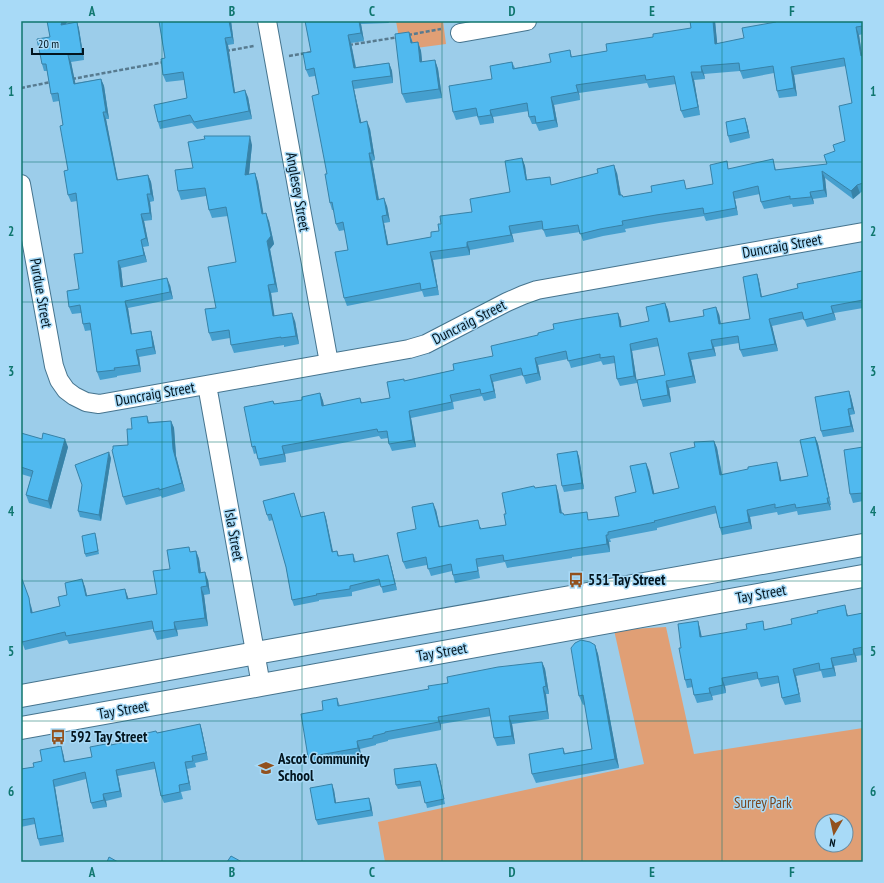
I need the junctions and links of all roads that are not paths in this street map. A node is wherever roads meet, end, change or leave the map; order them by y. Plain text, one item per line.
1 (267, 21) edge
2 (527, 21) edge
3 (460, 33) dead end
4 (21, 184) edge
5 (863, 232) edge
6 (329, 363) junction
7 (207, 385) junction
8 (74, 396) joint
9 (863, 545) edge
10 (811, 553) junction
11 (863, 576) edge
12 (817, 584) junction
13 (544, 602) junction
14 (550, 632) junction
15 (256, 653) junction
16 (261, 686) junction
17 (21, 696) edge
18 (21, 728) edge

1 - 6 street, Anglesey Street
2 - 3 street
4 - 8 street, Purdue Street
5 - 6 street, Duncraig Street
6 - 7 street, Duncraig Street
7 - 8 street, Duncraig Street
7 - 15 street, Isla Street
9 - 10 highway, Tay Street
10 - 12 highway
10 - 13 highway, Tay Street
11 - 12 highway, Tay Street
12 - 14 highway, Tay Street
13 - 14 highway
13 - 15 highway, Tay Street
14 - 16 highway, Tay Street
15 - 16 street, Isla Street
15 - 17 highway, Tay Street
16 - 18 highway, Tay Street

